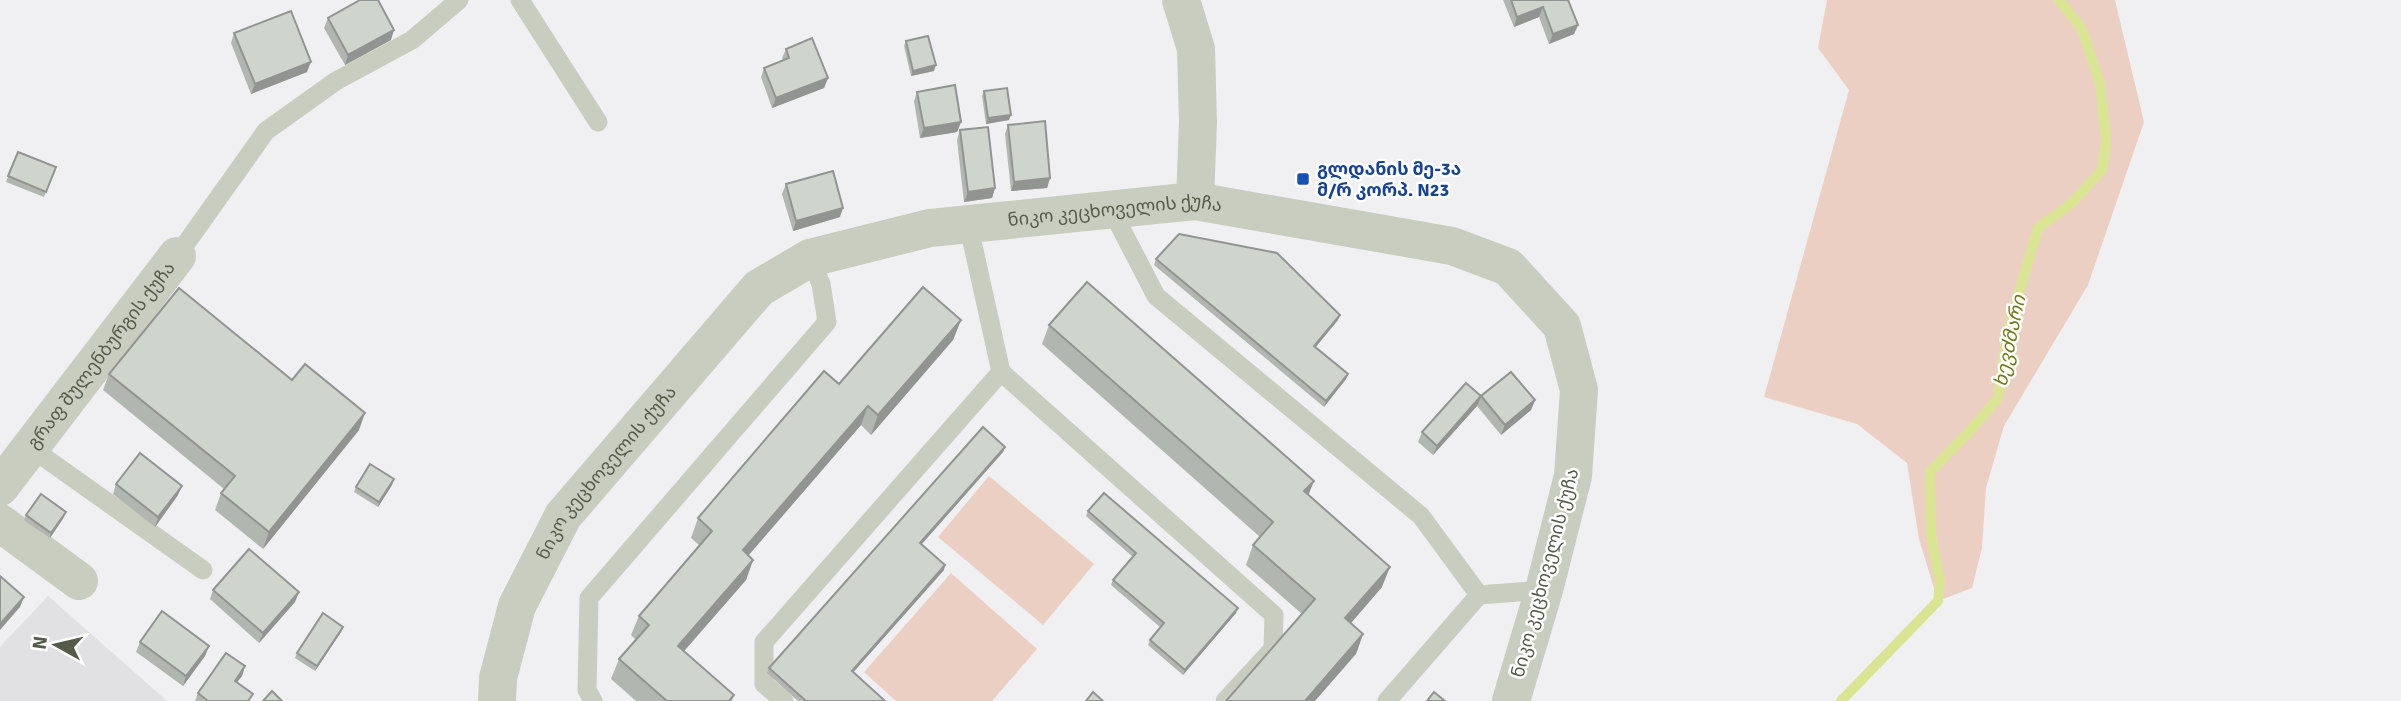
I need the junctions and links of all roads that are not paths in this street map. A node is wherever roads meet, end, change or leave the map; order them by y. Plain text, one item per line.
1 (459, 0) edge
2 (520, 0) edge
3 (1181, 0) edge
4 (598, 122) dead end
5 (1195, 201) junction
6 (1111, 209) junction
7 (968, 223) junction
8 (177, 256) joint
9 (810, 258) junction
10 (1001, 372) junction
11 (31, 447) junction
12 (0, 487) edge
13 (0, 523) edge
14 (203, 570) dead end
15 (79, 581) dead end
16 (1544, 590) junction
17 (1479, 595) junction
18 (498, 701) edge
19 (593, 701) edge
20 (783, 701) edge
21 (1225, 701) edge
22 (1387, 701) edge
23 (1511, 701) edge

1 - 8 lane
2 - 4 lane
3 - 5 street
5 - 6 street, ნიკო კეცხოველის ქუჩა
5 - 16 street, ნიკო კეცხოველის ქუჩა
6 - 7 street, ნიკო კეცხოველის ქუჩა
6 - 17 lane
7 - 9 street, ნიკო კეცხოველის ქუჩა
7 - 10 lane
8 - 11 street, გრაფ შულენბურგის ქუჩა
9 - 18 street, ნიკო კეცხოველის ქუჩა
9 - 19 lane
10 - 20 lane
10 - 21 lane
11 - 12 street, გრაფ შულენბურგის ქუჩა
11 - 14 lane
13 - 15 street
16 - 17 lane
16 - 23 street, ნიკო კეცხოველის ქუჩა
17 - 22 lane

